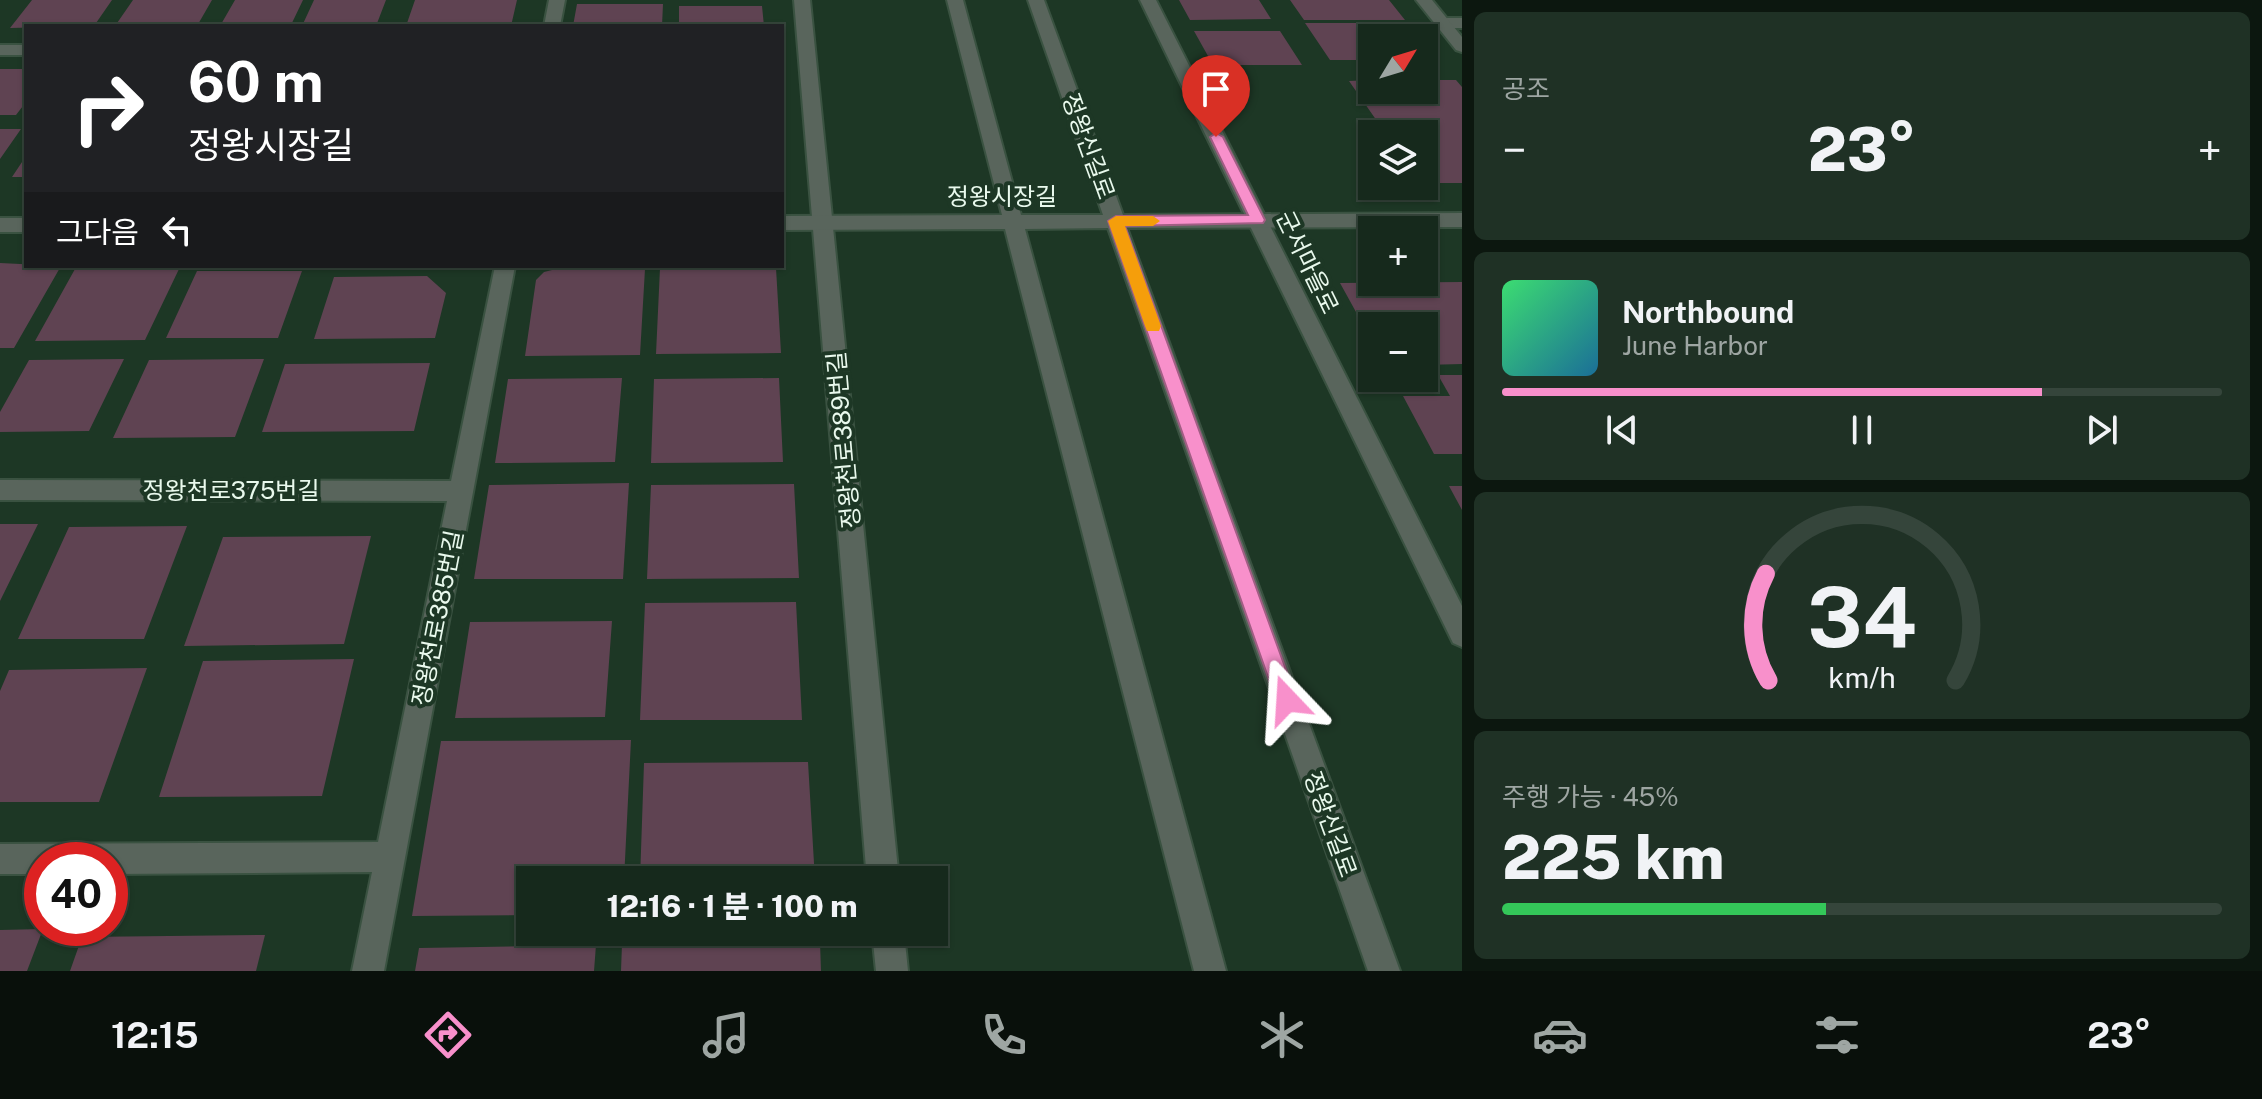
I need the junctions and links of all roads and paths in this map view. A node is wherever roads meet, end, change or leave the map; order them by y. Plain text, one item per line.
1 (557, 0) edge
2 (802, 0) edge
3 (955, 0) edge
4 (1036, 0) edge
5 (1148, 0) edge
6 (1424, 0) edge
7 (1443, 23) junction
8 (1462, 23) edge
9 (552, 24) edge
10 (1462, 47) edge
11 (0, 50) edge
12 (24, 50) edge
13 (1258, 220) junction
14 (1462, 220) edge
15 (1116, 221) junction
16 (1013, 222) junction
17 (784, 223) edge
18 (823, 223) junction
19 (0, 225) edge
20 (24, 225) edge
21 (505, 268) edge
22 (0, 490) edge
23 (461, 491) junction
24 (1462, 634) edge
25 (390, 857) junction
26 (0, 859) edge
27 (882, 866) edge
28 (889, 946) edge
29 (368, 971) edge
30 (892, 971) edge
31 (1210, 971) edge
32 (1384, 971) edge

1 - 9 street
2 - 18 street, 정왕천로389번길
3 - 16 street
4 - 15 street, 정왕신길로
5 - 13 street, 군서마을로
6 - 7 street
7 - 8 street
7 - 10 street
11 - 12 street
13 - 14 street, 정왕시장길
13 - 15 street, 정왕시장길
13 - 24 street, 군서마을로
15 - 16 street, 정왕시장길
15 - 32 street, 정왕신길로
16 - 18 street, 정왕시장길
16 - 31 street
17 - 18 street, 정왕시장길
18 - 27 street, 정왕천로389번길
19 - 20 street
21 - 23 street, 정왕천로385번길
22 - 23 street, 정왕천로375번길
23 - 25 street, 정왕천로385번길
25 - 26 street
25 - 29 street, 정왕천로385번길
28 - 30 street

